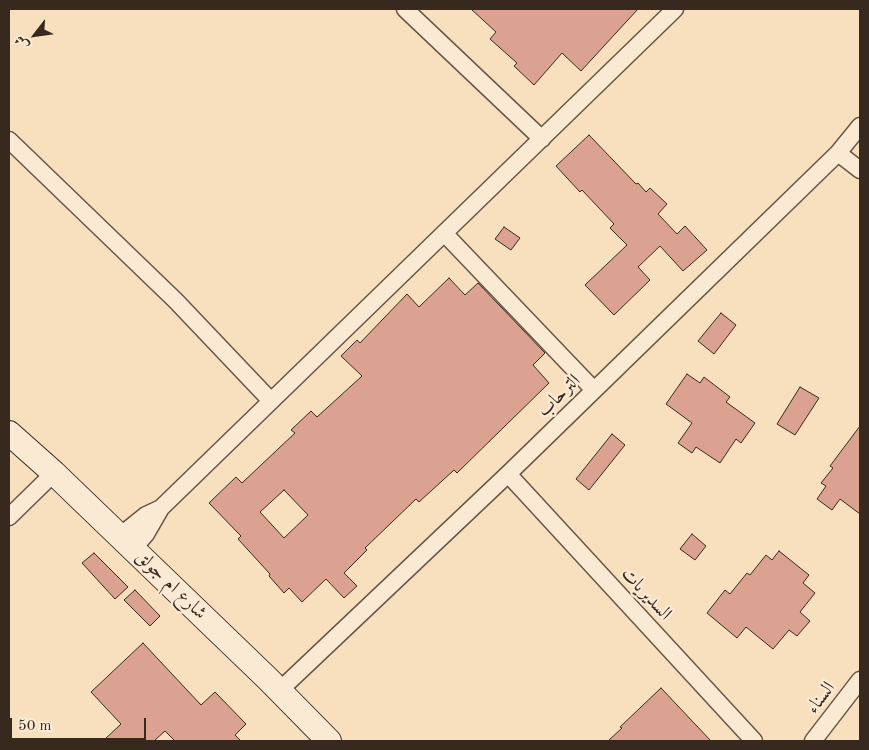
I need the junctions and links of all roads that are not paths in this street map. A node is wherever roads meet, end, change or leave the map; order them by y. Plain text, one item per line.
1 (405, 9) edge
2 (675, 9) edge
3 (858, 134) edge
4 (542, 139) junction
5 (9, 140) edge
6 (838, 153) junction
7 (860, 170) edge
8 (444, 233) junction
9 (594, 390) junction
10 (271, 401) junction
11 (9, 432) edge
12 (54, 473) junction
13 (508, 474) junction
14 (9, 517) edge
15 (127, 542) junction
16 (860, 680) edge
17 (280, 690) junction
18 (329, 741) edge
19 (754, 741) edge
20 (813, 741) edge

1 - 4 street
2 - 4 street
3 - 6 street, الترحاب
4 - 8 street
5 - 10 street
6 - 7 street
6 - 9 street, الترحاب
8 - 9 street
8 - 10 street
9 - 13 street, الترحاب
10 - 15 street
11 - 12 street, شارع ام جولق
12 - 14 street
12 - 15 street, شارع ام جولق
13 - 17 street, الترحاب
13 - 19 street, السديريات
15 - 17 street, شارع ام جولق
16 - 20 street, السناء
17 - 18 street, شارع ام جولق

